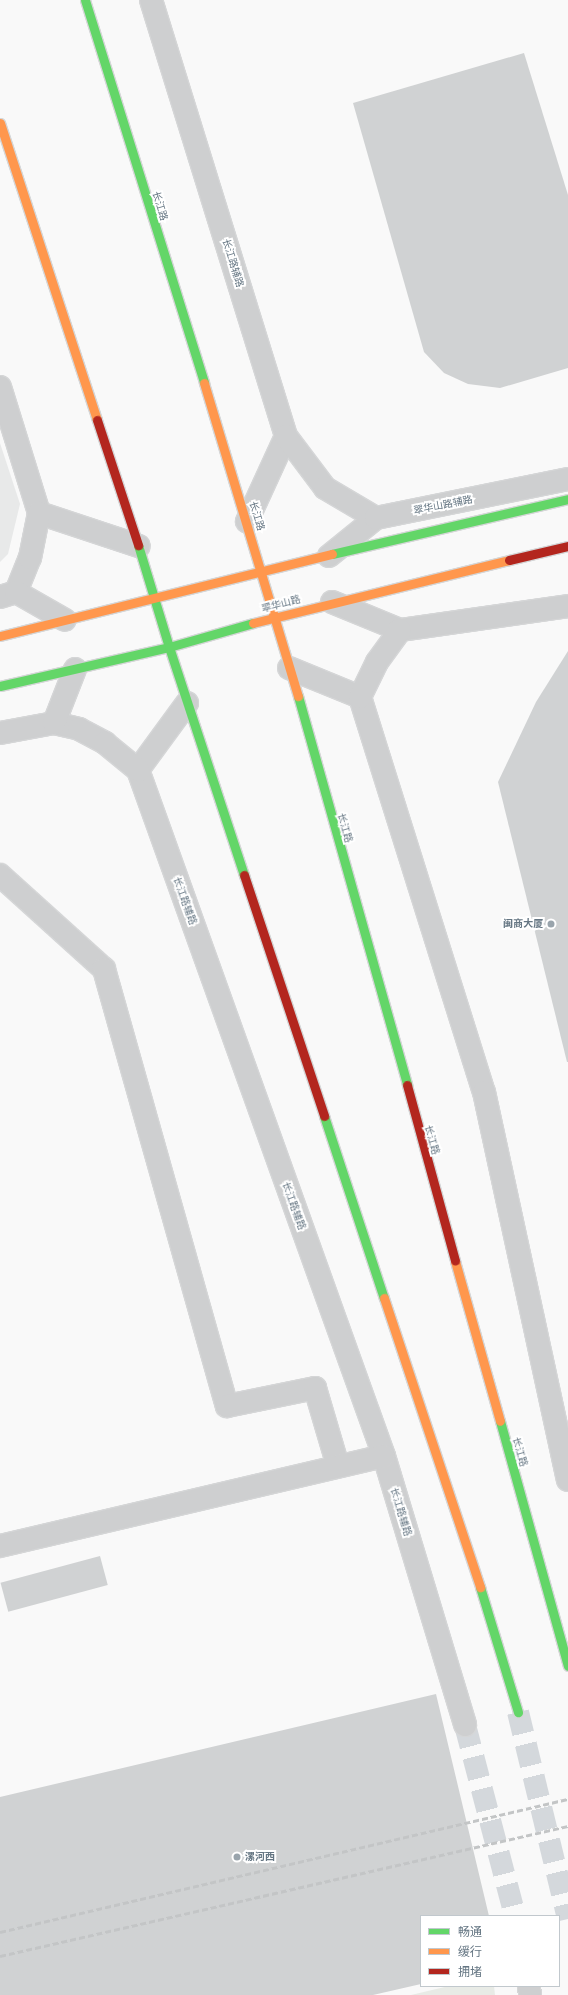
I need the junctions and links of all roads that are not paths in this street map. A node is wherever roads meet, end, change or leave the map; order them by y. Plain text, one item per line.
1 (85, 0) edge
2 (151, 0) edge
3 (0, 123) edge
4 (0, 387) edge
5 (286, 436) junction
6 (568, 479) edge
7 (568, 499) edge
8 (39, 513) junction
9 (376, 518) junction
10 (247, 521) junction
11 (140, 546) junction
12 (568, 546) edge
13 (329, 556) junction
14 (262, 570) junction
15 (8, 595) edge
16 (156, 599) junction
17 (332, 602) junction
18 (568, 606) edge
19 (276, 616) junction
20 (66, 620) junction
21 (400, 630) junction
22 (0, 636) edge
23 (169, 647) junction
24 (289, 668) junction
25 (75, 669) junction
26 (0, 686) edge
27 (360, 697) junction
28 (188, 703) junction
29 (54, 723) junction
30 (0, 733) edge
31 (138, 770) junction
32 (0, 875) edge
33 (384, 1456) junction
34 (338, 1466) junction
35 (568, 1480) edge
36 (0, 1546) edge
37 (568, 1666) edge
38 (518, 1712) tunnel mouth
39 (465, 1725) tunnel mouth

1 - 10 main road, 长江路
2 - 5 street, 长江路辅路
3 - 11 main road
4 - 8 street
5 - 9 street, 长江路辅路
5 - 10 street
6 - 9 street, 翠华山路辅路
7 - 13 main road
8 - 11 street
8 - 15 street
9 - 13 street, 翠华山路辅路
10 - 14 main road, 长江路
11 - 16 main road
12 - 17 main road, 翠华山路
13 - 14 main road
14 - 16 main road
14 - 19 main road, 长江路
15 - 20 street
16 - 20 main road
16 - 23 main road
17 - 19 main road, 翠华山路
17 - 21 street
18 - 21 street
19 - 23 main road, 翠华山路
19 - 24 main road, 长江路
20 - 22 main road
21 - 27 street
23 - 25 main road, 翠华山路
23 - 28 main road
24 - 27 street
24 - 37 main road, 长江路
25 - 26 main road, 翠华山路
25 - 29 street
27 - 35 street
28 - 31 street
28 - 38 main road
29 - 30 street
29 - 31 street
31 - 33 street, 长江路辅路
32 - 34 street
33 - 34 street
33 - 39 street, 长江路辅路
34 - 36 street

